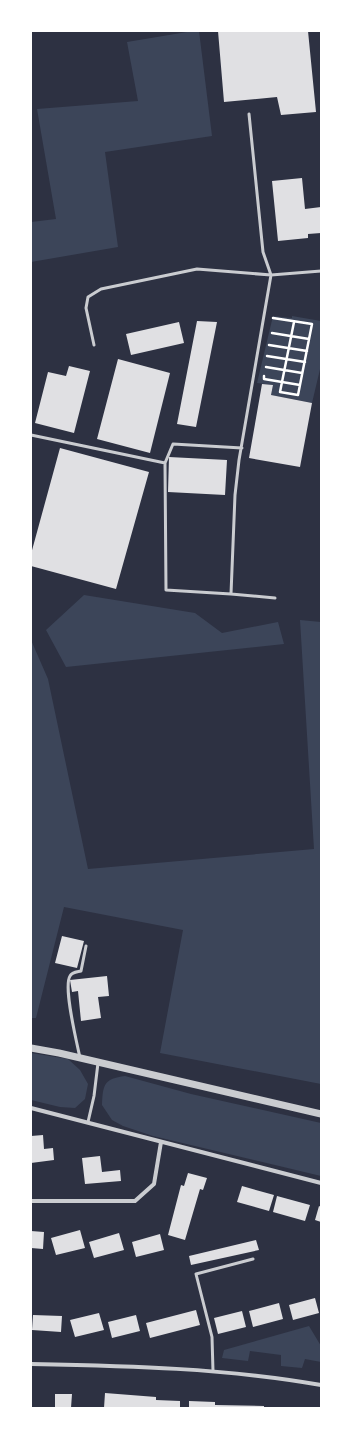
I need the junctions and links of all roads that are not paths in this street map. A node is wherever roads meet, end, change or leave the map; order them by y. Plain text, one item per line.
1 (249, 114) dead end
2 (321, 271) edge
3 (271, 275) junction
4 (94, 345) dead end
5 (31, 434) edge
6 (242, 448) junction
7 (165, 463) junction
8 (231, 594) junction
9 (275, 598) dead end
10 (86, 946) dead end
11 (31, 1048) edge
12 (80, 1058) junction
13 (98, 1063) junction
14 (31, 1108) edge
15 (321, 1114) edge
16 (88, 1122) junction
17 (161, 1142) junction
18 (321, 1183) edge
19 (31, 1201) edge
20 (253, 1259) dead end
21 (31, 1364) edge
22 (213, 1371) junction
23 (321, 1385) edge

1 - 3 lane
2 - 3 lane
3 - 4 lane
3 - 6 lane
5 - 7 lane
6 - 7 lane
6 - 8 lane
7 - 8 lane
8 - 9 lane
10 - 12 lane
11 - 12 street
12 - 13 street
13 - 15 street
13 - 16 lane
14 - 16 street
16 - 17 street
17 - 18 street
17 - 19 street
20 - 22 lane
21 - 22 street
22 - 23 street

